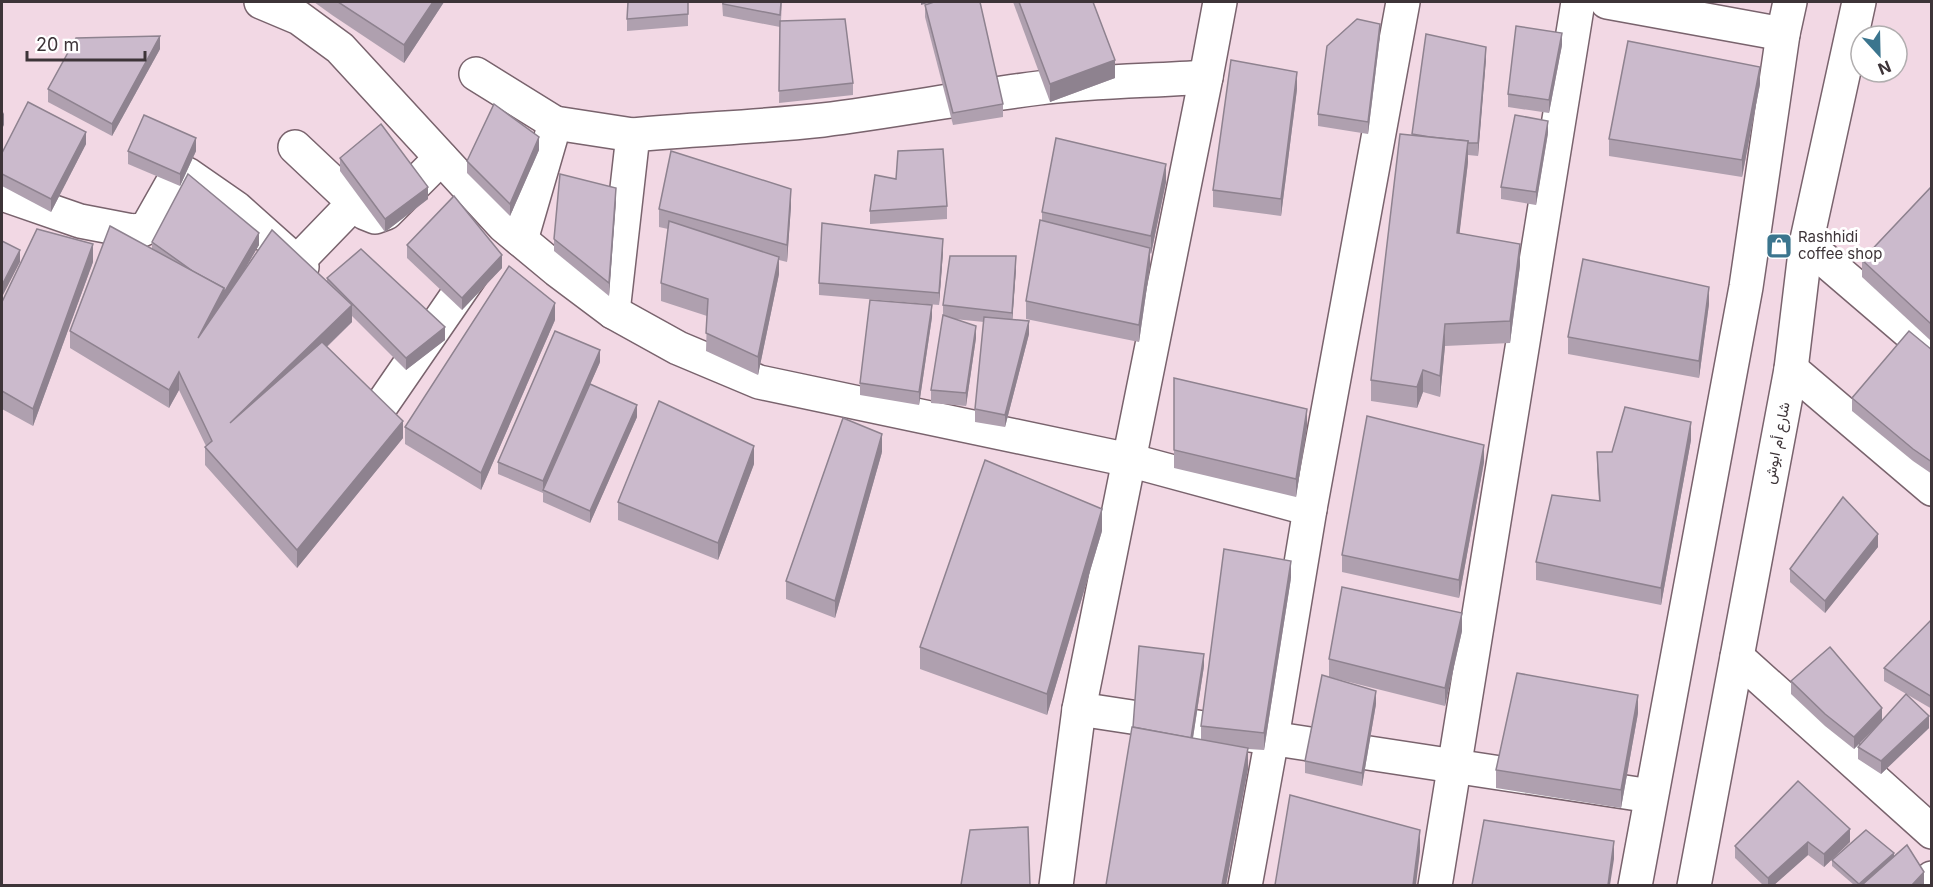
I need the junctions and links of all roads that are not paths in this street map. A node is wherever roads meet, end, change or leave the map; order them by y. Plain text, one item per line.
1 (261, 2) edge
2 (1220, 2) edge
3 (1403, 2) edge
4 (1578, 2) edge
5 (1607, 2) edge
6 (1790, 2) edge
7 (1859, 2) edge
8 (1783, 34) junction
9 (476, 74) dead end
10 (1206, 77) junction
11 (555, 123) junction
12 (633, 135) junction
13 (295, 147) dead end
14 (441, 158) junction
15 (2, 195) edge
16 (354, 203) junction
17 (513, 233) junction
18 (1806, 244) junction
19 (297, 262) junction
20 (316, 289) edge
21 (613, 312) junction
22 (1932, 352) edge
23 (1791, 369) junction
24 (352, 448) edge
25 (1129, 460) junction
26 (1932, 489) edge
27 (1310, 509) junction
28 (1737, 657) junction
29 (1078, 709) junction
30 (1272, 738) junction
31 (1454, 766) junction
32 (1651, 796) junction
33 (1932, 832) edge
34 (1932, 878) edge
35 (1056, 885) edge
36 (1245, 885) edge
37 (1435, 885) edge
38 (1636, 885) edge
39 (1694, 885) edge
40 (1930, 885) edge

1 - 14 street
2 - 10 street
3 - 27 street
4 - 31 street
5 - 8 street
6 - 8 street
7 - 18 street, شارع أم ابوش
8 - 32 street
9 - 11 street
10 - 12 street
10 - 25 street
11 - 12 street
11 - 17 street
12 - 21 street
13 - 16 street
14 - 16 street
14 - 17 street
15 - 19 street
16 - 19 street
17 - 21 street
17 - 24 street
18 - 22 street
18 - 23 street, شارع أم ابوش
19 - 20 street
21 - 25 street
23 - 26 street
23 - 28 street, شارع أم ابوش
25 - 27 street
25 - 29 street
27 - 30 street
28 - 33 street
28 - 39 street, شارع أم ابوش
29 - 30 street
29 - 35 street
30 - 31 street
30 - 36 street
31 - 32 street
31 - 37 street
32 - 38 street
34 - 40 street

